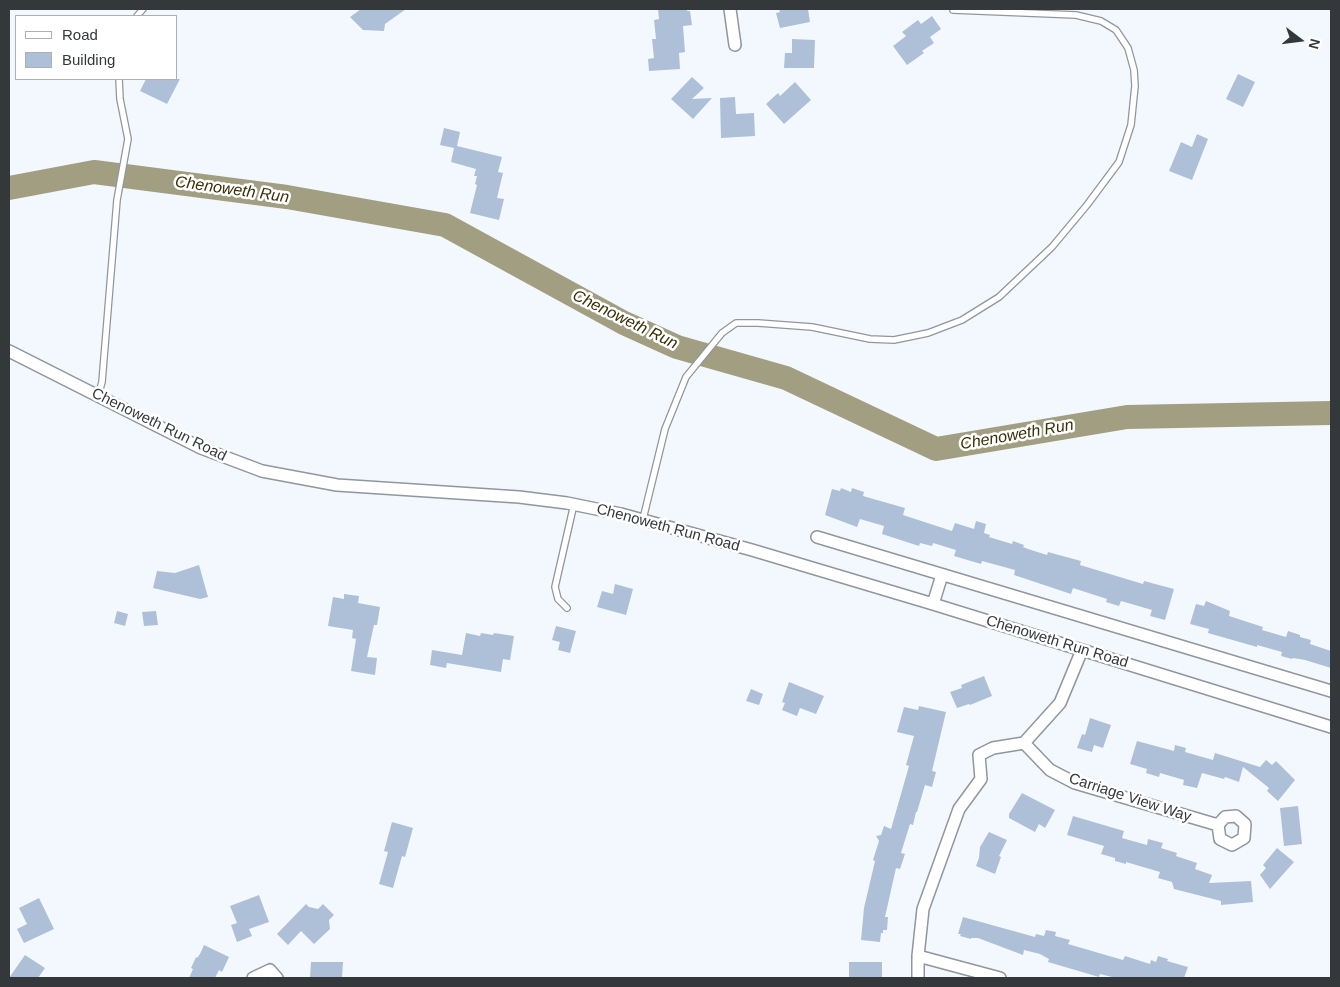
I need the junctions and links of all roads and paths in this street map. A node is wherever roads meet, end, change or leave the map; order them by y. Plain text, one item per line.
1 (730, 9) edge
2 (953, 10) dead end
3 (735, 45) dead end
4 (119, 80) edge
5 (9, 351) edge
6 (98, 396) junction
7 (574, 504) junction
8 (643, 519) junction
9 (817, 537) dead end
10 (942, 575) junction
11 (933, 604) junction
12 (568, 608) dead end
13 (1082, 650) junction
14 (1331, 690) edge
15 (1331, 727) edge
16 (1024, 743) junction
17 (1218, 825) dead end
18 (918, 956) junction
19 (253, 978) edge
20 (277, 978) edge
21 (918, 978) edge
22 (1000, 978) edge

1 - 3 street
2 - 8 lane
4 - 6 lane
5 - 6 street, Chenoweth Run Road
6 - 7 street, Chenoweth Run Road
7 - 8 street, Chenoweth Run Road
7 - 12 lane
8 - 11 street, Chenoweth Run Road
9 - 10 street
10 - 11 street
10 - 14 street
11 - 13 street, Chenoweth Run Road
13 - 15 street, Chenoweth Run Road
13 - 16 street
16 - 17 street, Carriage View Way
16 - 18 street
18 - 21 street
18 - 22 street
19 - 20 street

